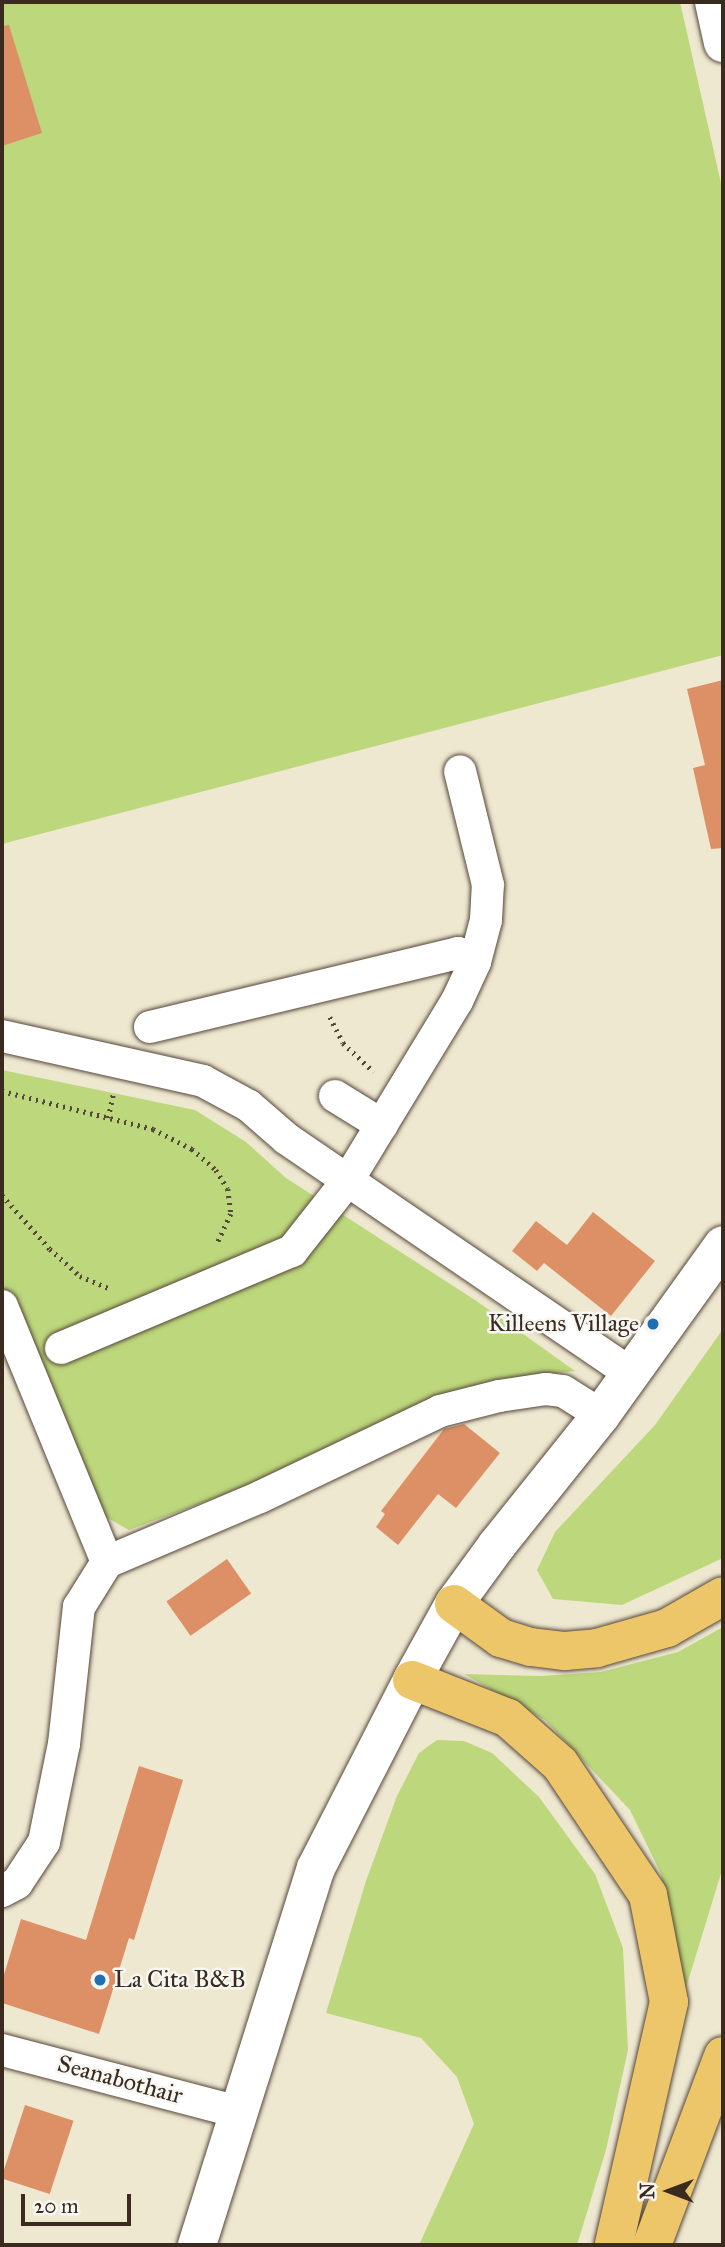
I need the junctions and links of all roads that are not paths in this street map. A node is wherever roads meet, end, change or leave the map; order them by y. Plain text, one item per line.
1 (714, 2) edge
2 (723, 43) edge
3 (460, 771) dead end
4 (475, 962) junction
5 (150, 1027) dead end
6 (2, 1036) edge
7 (335, 1096) dead end
8 (382, 1125) junction
9 (348, 1180) junction
10 (723, 1245) edge
11 (2, 1306) edge
12 (61, 1348) dead end
13 (632, 1374) junction
14 (601, 1415) junction
15 (107, 1562) junction
16 (723, 1596) edge
17 (454, 1604) junction
18 (412, 1680) junction
19 (2, 1891) edge
20 (2, 2050) edge
21 (723, 2056) edge
22 (238, 2112) junction
23 (197, 2245) edge
24 (614, 2245) edge
25 (652, 2245) edge

1 - 2 street
3 - 4 street
4 - 5 street
4 - 8 street
6 - 9 street
7 - 8 street
8 - 9 street
9 - 12 street
9 - 13 street
10 - 13 street
11 - 15 street
13 - 14 street
14 - 15 street
14 - 17 street
15 - 19 street
16 - 17 highway
17 - 18 street
18 - 22 street
18 - 24 highway
20 - 22 street, Seanabothair
21 - 25 highway
22 - 23 street

